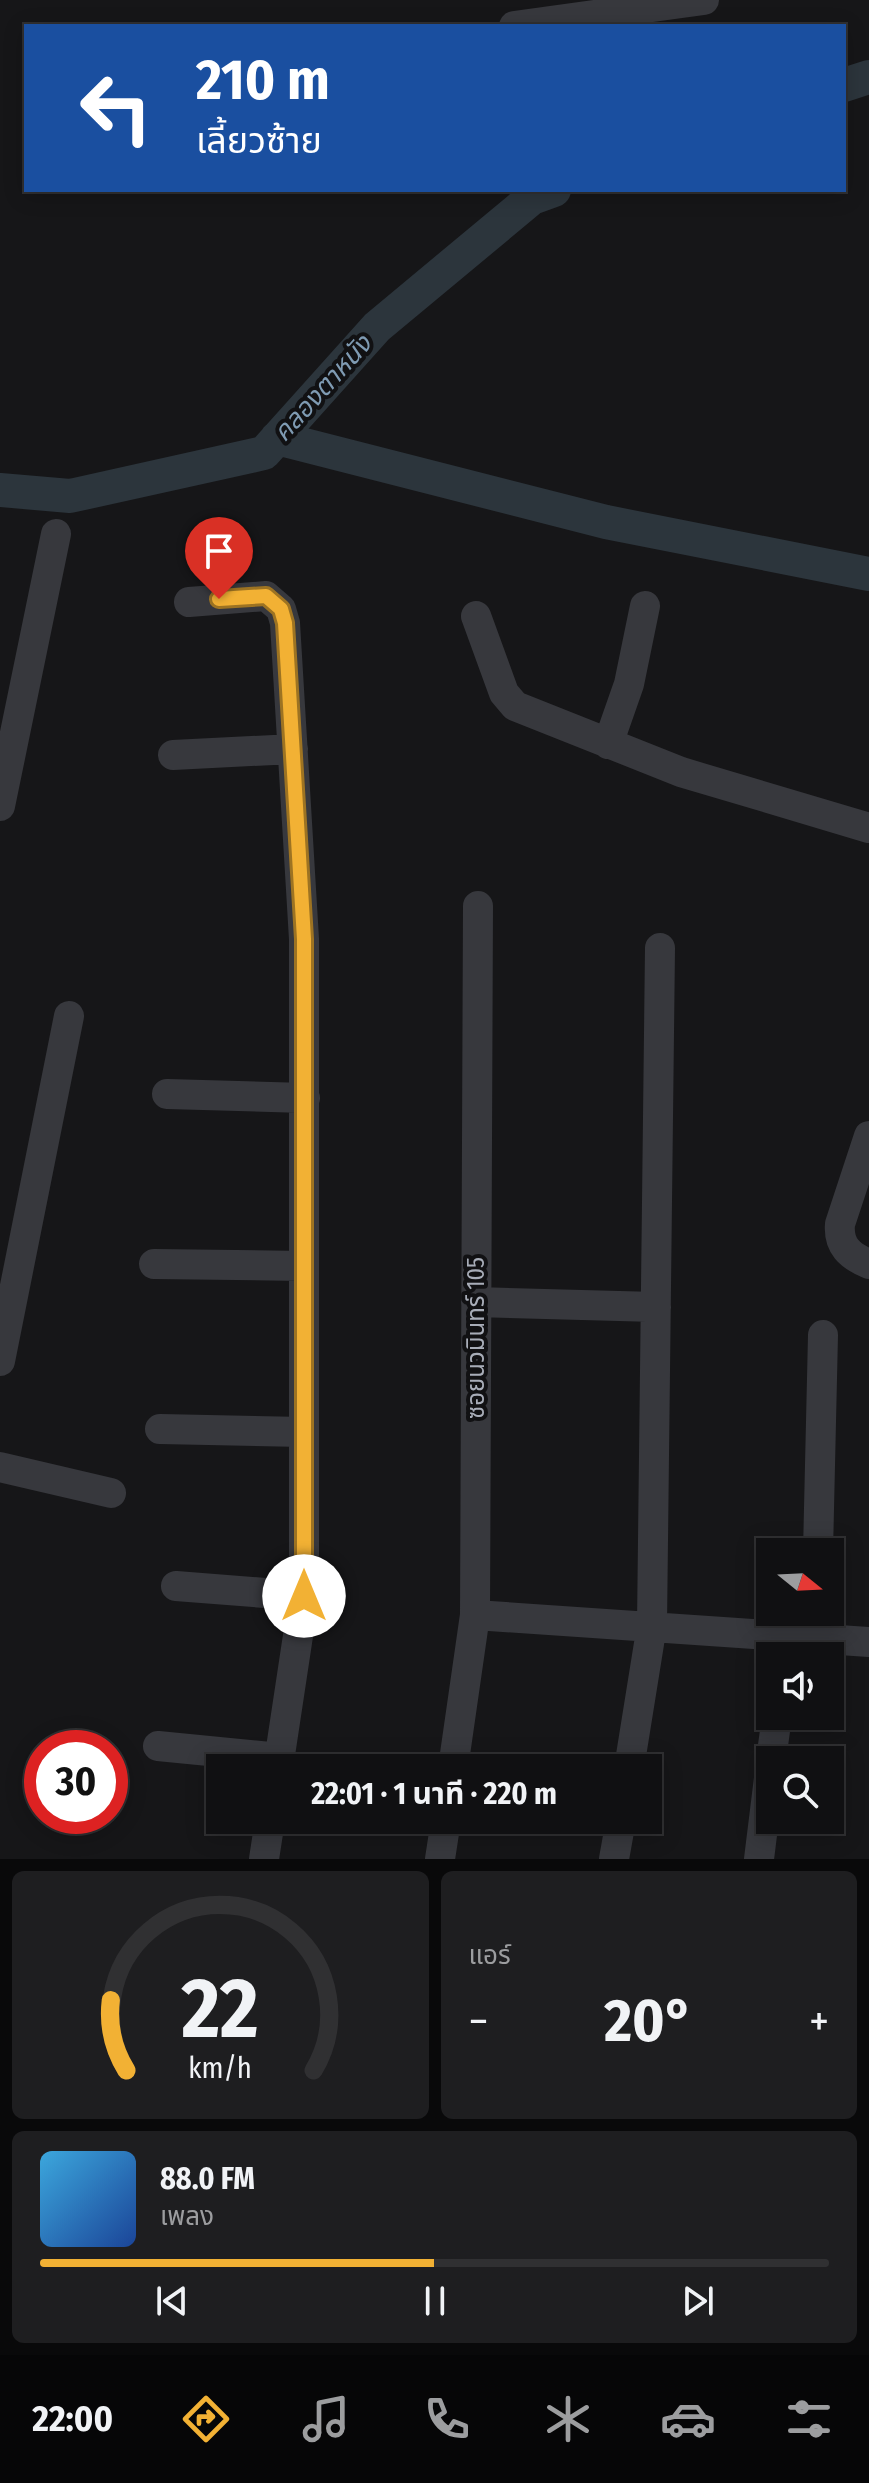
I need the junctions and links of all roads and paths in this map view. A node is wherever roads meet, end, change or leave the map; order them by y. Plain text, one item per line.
1 (704, 0) edge
2 (529, 24) edge
3 (56, 534) dead end
4 (189, 602) dead end
5 (645, 606) dead end
6 (476, 616) dead end
7 (608, 744) junction
8 (293, 749) junction
9 (173, 755) dead end
10 (0, 806) edge
11 (869, 828) edge
12 (478, 906) dead end
13 (660, 948) dead end
14 (69, 1016) dead end
15 (167, 1094) dead end
16 (305, 1098) junction
17 (869, 1136) edge
18 (154, 1264) dead end
19 (869, 1264) edge
20 (304, 1266) junction
21 (476, 1302) junction
22 (656, 1307) junction
23 (823, 1335) dead end
24 (0, 1361) edge
25 (160, 1429) dead end
26 (304, 1432) junction
27 (0, 1467) edge
28 (111, 1493) dead end
29 (818, 1538) edge
30 (176, 1586) dead end
31 (304, 1596) junction
32 (475, 1615) junction
33 (652, 1625) junction
34 (801, 1635) edge
35 (869, 1642) edge
36 (158, 1746) dead end
37 (215, 1754) edge
38 (280, 1754) edge
39 (455, 1754) edge
40 (631, 1754) edge
41 (268, 1834) edge
42 (444, 1834) edge
43 (618, 1834) edge
44 (762, 1834) edge
45 (264, 1859) edge
46 (440, 1859) edge
47 (614, 1859) edge
48 (759, 1859) edge

1 - 2 street
3 - 10 street
4 - 8 street
5 - 7 street
6 - 7 street
7 - 11 street
8 - 9 street
8 - 16 street
12 - 21 street, ซอยนวมินทร์ 105
13 - 22 street
14 - 24 street
15 - 16 street
16 - 20 street
17 - 19 street
18 - 20 street
20 - 26 street
21 - 22 street
21 - 32 street, ซอยนวมินทร์ 105
22 - 33 street
23 - 29 street
25 - 26 street
26 - 31 street
27 - 28 street
30 - 31 street
31 - 38 street
32 - 33 street
32 - 39 street, ซอยนวมินทร์ 105
33 - 34 street
33 - 40 street
34 - 35 street
36 - 37 street
41 - 45 street
42 - 46 street
43 - 47 street
44 - 48 street

